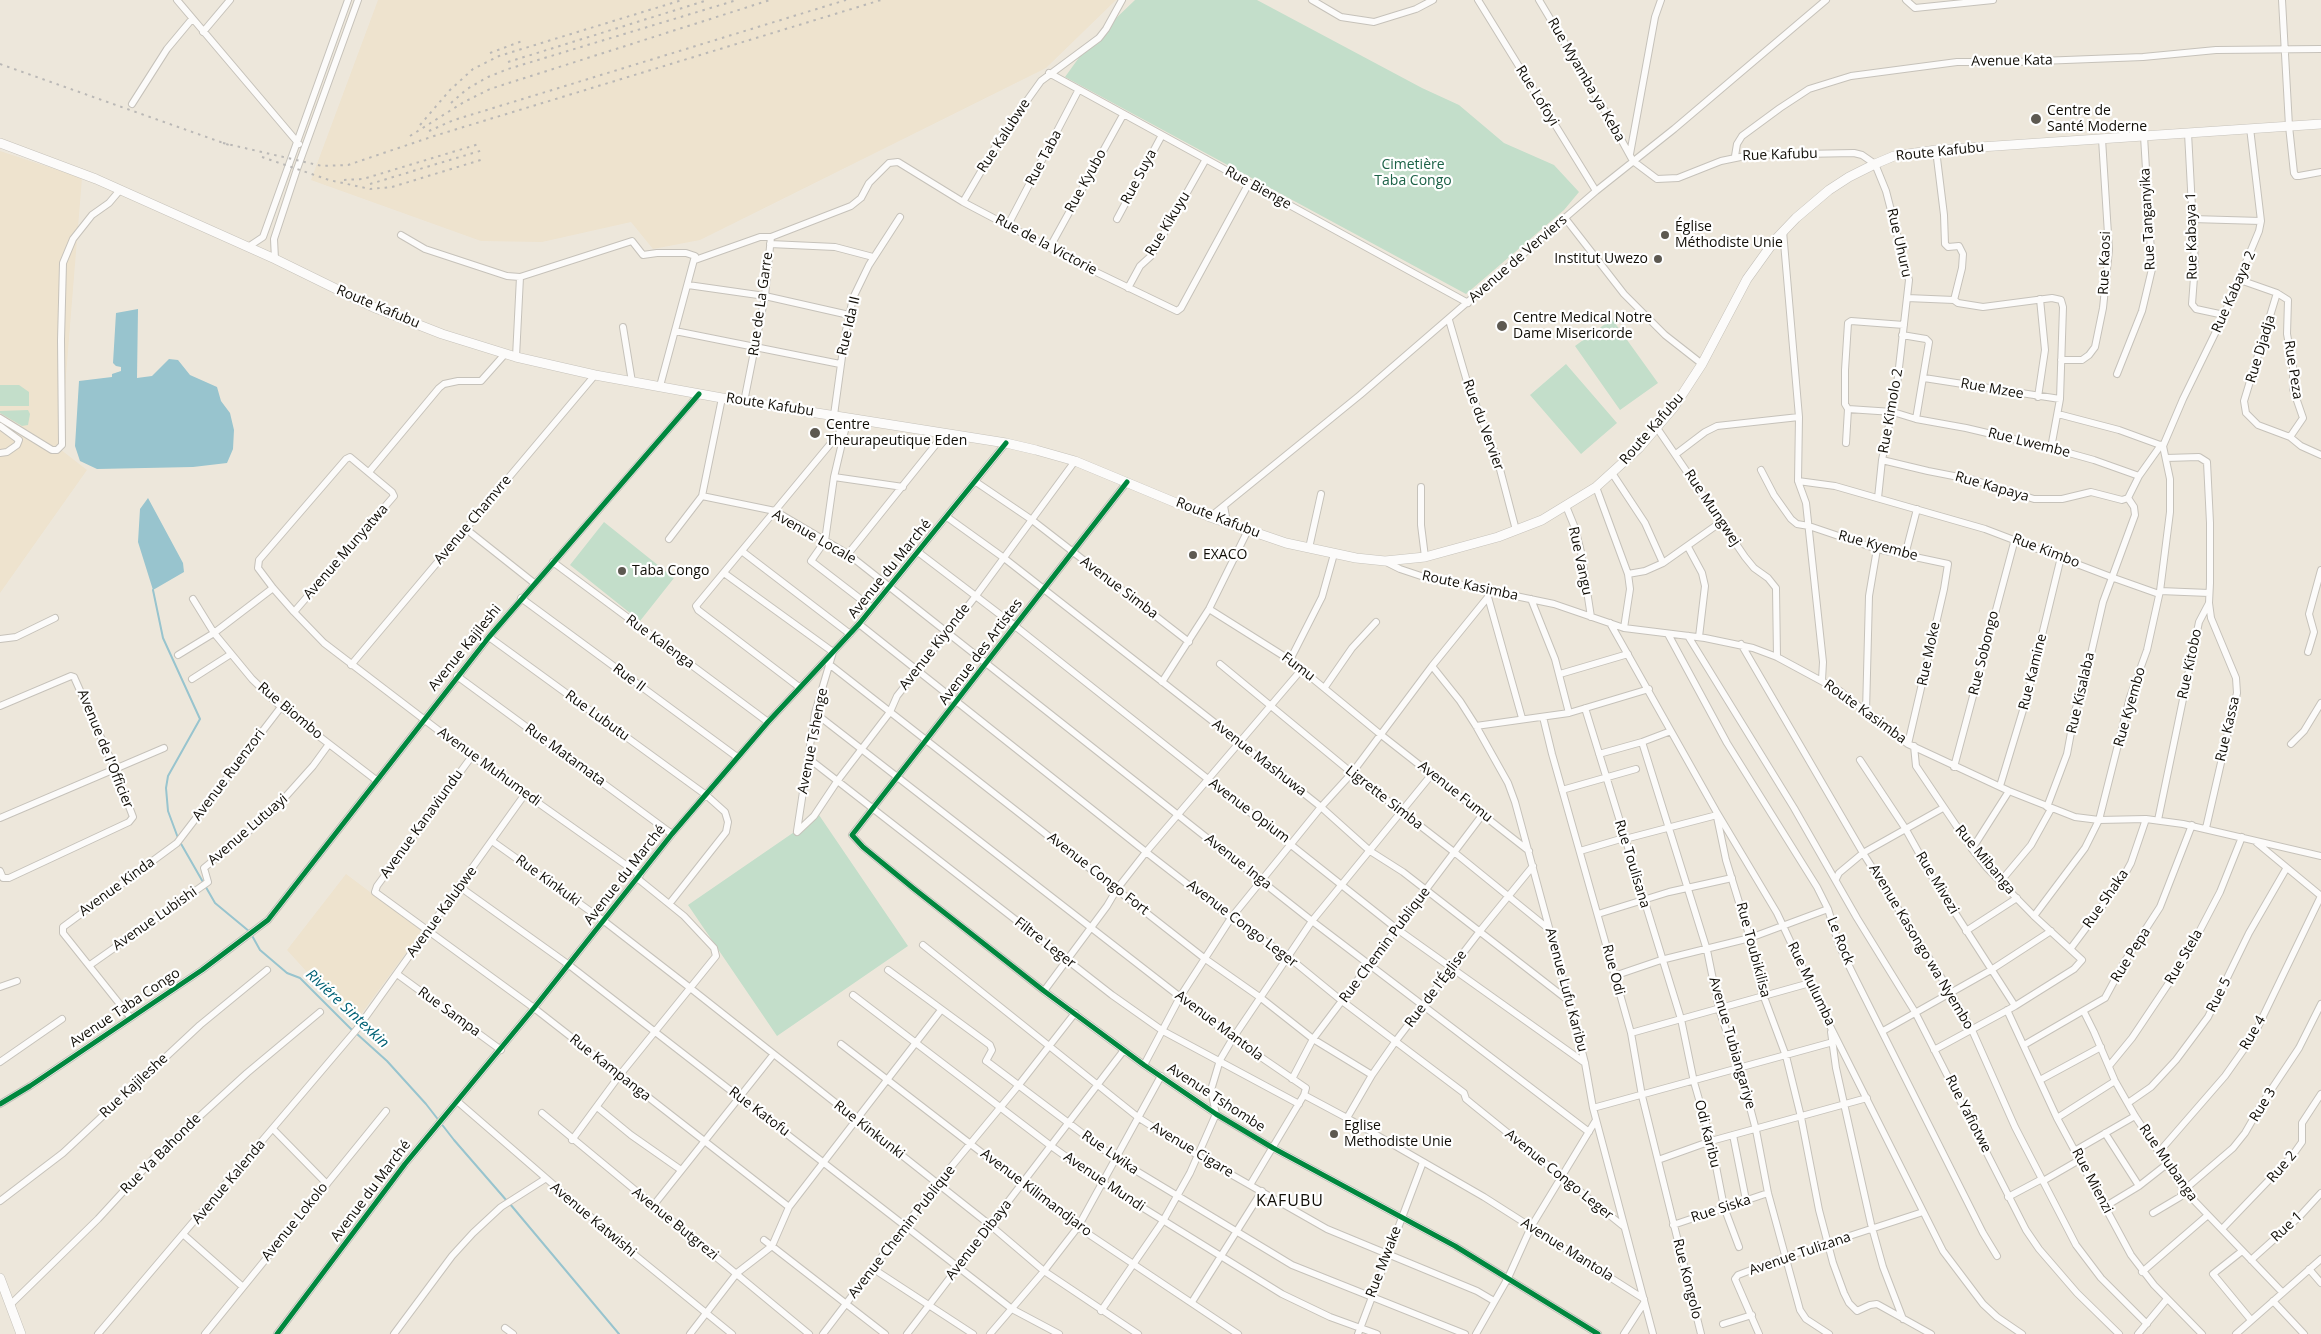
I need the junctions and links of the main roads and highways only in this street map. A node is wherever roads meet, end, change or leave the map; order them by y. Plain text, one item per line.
1 (2321, 124) edge
2 (0, 143) edge
3 (0, 1278) edge
4 (21, 1334) edge

1 - 2 main road, Route Kafubu
3 - 4 main road

